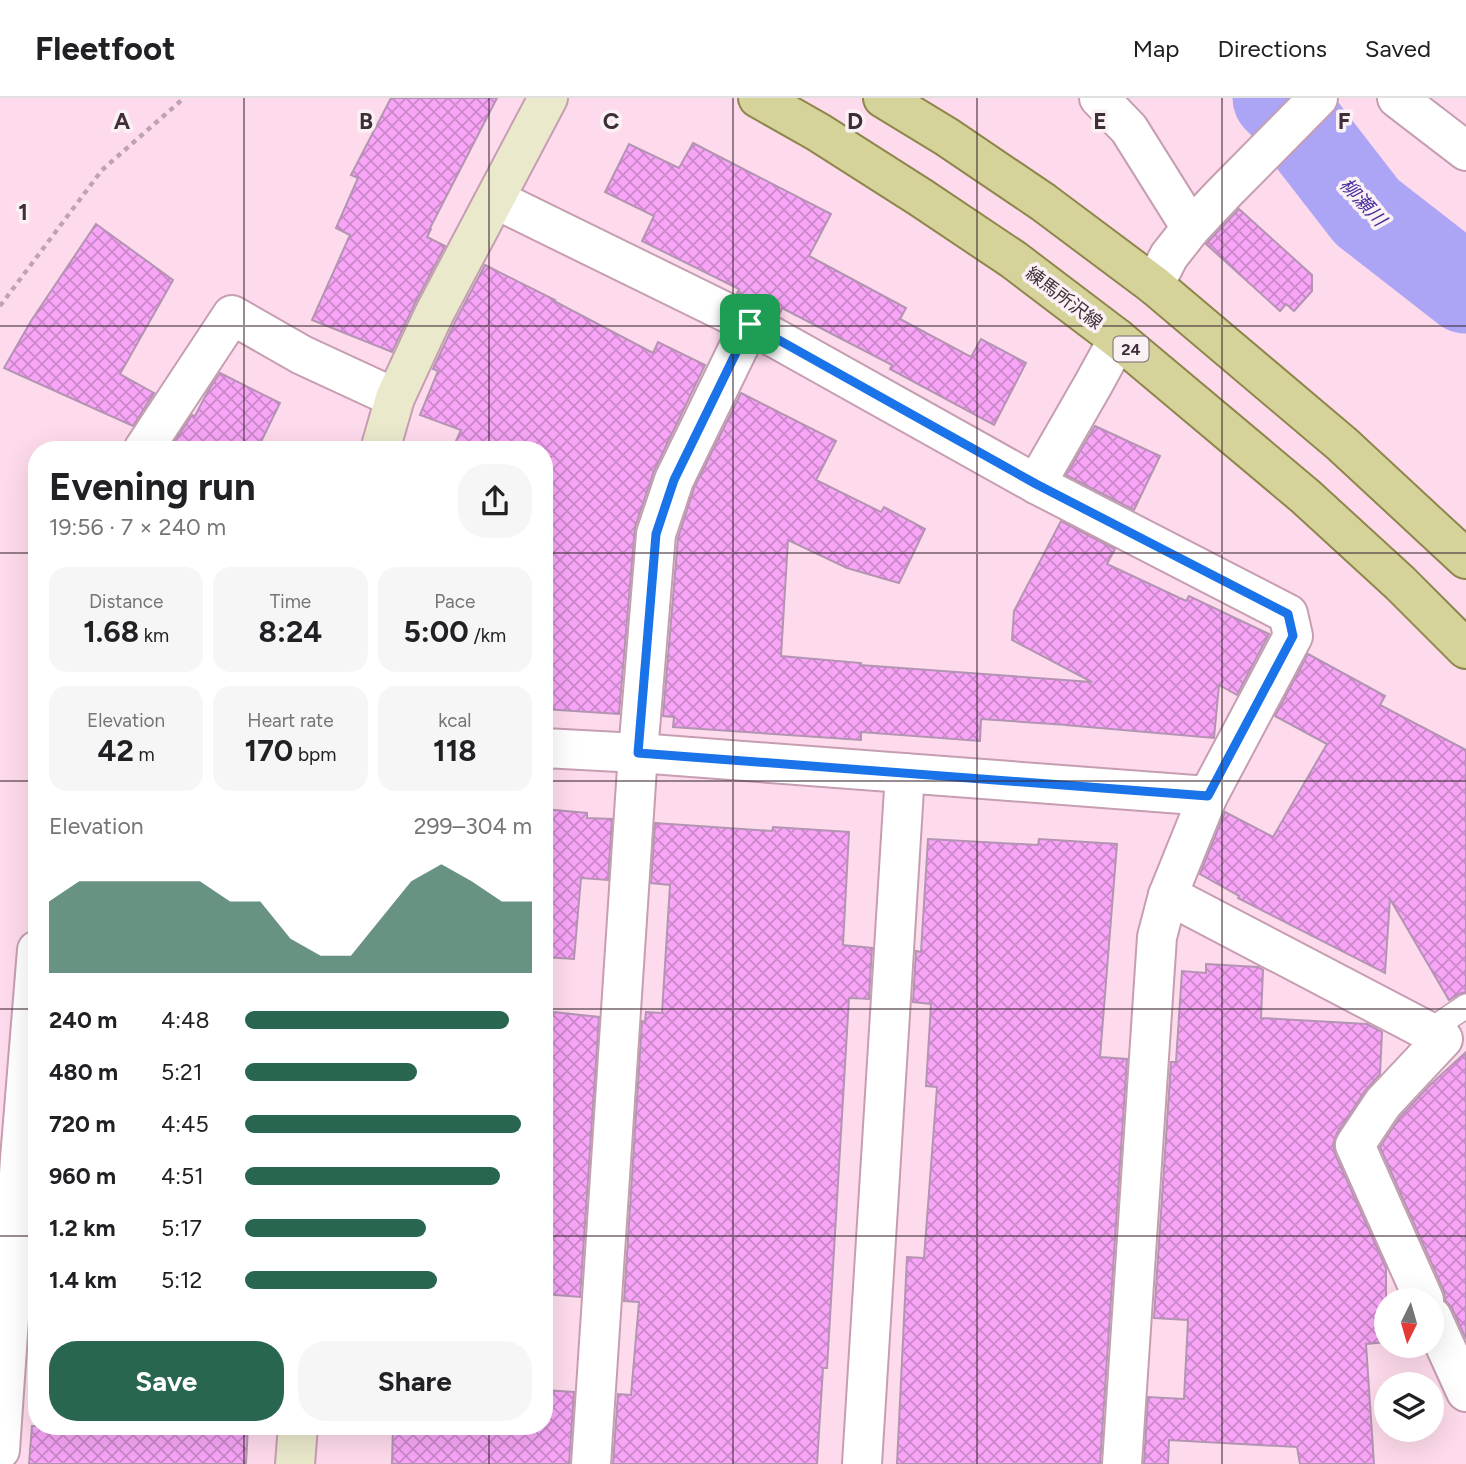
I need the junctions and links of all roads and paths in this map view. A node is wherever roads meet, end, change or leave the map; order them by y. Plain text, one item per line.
1 (184, 98) edge
2 (548, 98) edge
3 (758, 98) edge
4 (883, 98) edge
5 (1099, 98) edge
6 (1318, 98) edge
7 (1397, 98) edge
8 (1466, 151) edge
9 (495, 199) junction
10 (1191, 228) junction
11 (1154, 285) junction
12 (0, 306) edge
13 (750, 324) junction
14 (1118, 339) junction
15 (395, 398) junction
16 (149, 441) edge
17 (383, 441) edge
18 (1036, 484) junction
19 (1466, 559) edge
20 (1466, 649) edge
21 (553, 748) edge
22 (638, 753) junction
23 (905, 772) junction
24 (1208, 796) junction
25 (1168, 895) junction
26 (1466, 1006) edge
27 (28, 1019) edge
28 (1446, 1043) edge
29 (10, 1158) edge
30 (1419, 1288) edge
31 (1444, 1343) edge
32 (1466, 1392) edge
33 (297, 1435) edge
34 (0, 1450) edge
35 (295, 1464) edge
36 (591, 1464) edge
37 (862, 1464) edge
38 (1122, 1464) edge

1 - 12 path
2 - 9 street
3 - 14 main road, 練馬所沢線 / 24
4 - 11 main road
5 - 10 street
6 - 10 street
7 - 8 street
9 - 13 street
9 - 15 street
10 - 11 street
11 - 19 main road
13 - 18 street
13 - 22 street
14 - 18 street
14 - 20 main road, 練馬所沢線 / 24
15 - 16 street
15 - 17 street
18 - 24 street
21 - 22 street
22 - 23 street
22 - 36 street
23 - 24 street
23 - 37 street
24 - 25 street
25 - 28 street
25 - 38 street
26 - 28 lane
27 - 29 street
28 - 30 street
29 - 34 street
31 - 32 street
33 - 35 street

